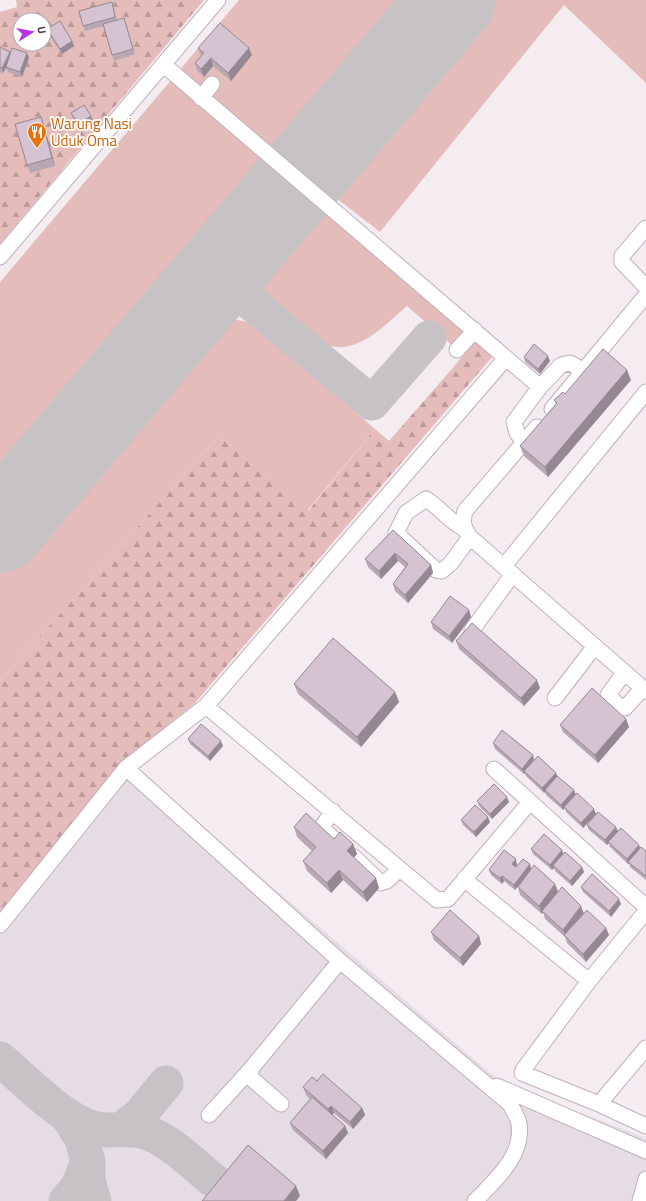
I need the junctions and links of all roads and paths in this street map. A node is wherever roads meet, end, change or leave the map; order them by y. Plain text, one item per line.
1 (218, 0) edge
2 (164, 65) junction
3 (212, 84) dead end
4 (201, 98) junction
5 (646, 228) edge
6 (0, 257) edge
7 (646, 287) edge
8 (646, 295) edge
9 (475, 330) junction
10 (457, 350) dead end
11 (506, 358) junction
12 (584, 371) junction
13 (540, 387) junction
14 (646, 392) edge
15 (524, 442) junction
16 (466, 532) junction
17 (508, 570) junction
18 (472, 630) edge
19 (595, 646) junction
20 (624, 673) junction
21 (644, 690) edge
22 (555, 698) dead end
23 (206, 706) junction
24 (126, 768) junction
25 (494, 769) dead end
26 (530, 802) junction
27 (333, 811) junction
28 (340, 846) edge
29 (354, 857) edge
30 (399, 868) junction
31 (464, 879) junction
32 (646, 907) edge
33 (646, 911) edge
34 (0, 925) edge
35 (340, 961) junction
36 (589, 981) junction
37 (646, 1048) edge
38 (250, 1070) junction
39 (485, 1081) junction
40 (281, 1104) dead end
41 (598, 1104) junction
42 (209, 1115) dead end
43 (646, 1126) edge
44 (646, 1151) edge
45 (646, 1179) edge
46 (475, 1201) edge
47 (640, 1201) edge

1 - 2 street
2 - 4 street
2 - 6 street
3 - 4 street
4 - 9 street
5 - 7 street
8 - 12 street
9 - 10 street
9 - 11 street
11 - 13 street
11 - 23 street
12 - 13 street
12 - 15 street
13 - 15 street
14 - 17 street
15 - 16 street
16 - 16 street
16 - 17 street
17 - 18 street
17 - 19 street
19 - 20 street
19 - 22 street
20 - 21 street
20 - 21 street
23 - 24 street
23 - 27 street
24 - 34 street
24 - 35 street
25 - 26 street
26 - 31 street
26 - 32 street
27 - 28 street
27 - 30 street
29 - 30 street
30 - 31 street
31 - 36 street
33 - 36 street
35 - 38 street
35 - 39 street
36 - 41 street
37 - 41 street
38 - 40 street
38 - 42 street
39 - 44 street
39 - 46 street
41 - 43 street
45 - 47 street

